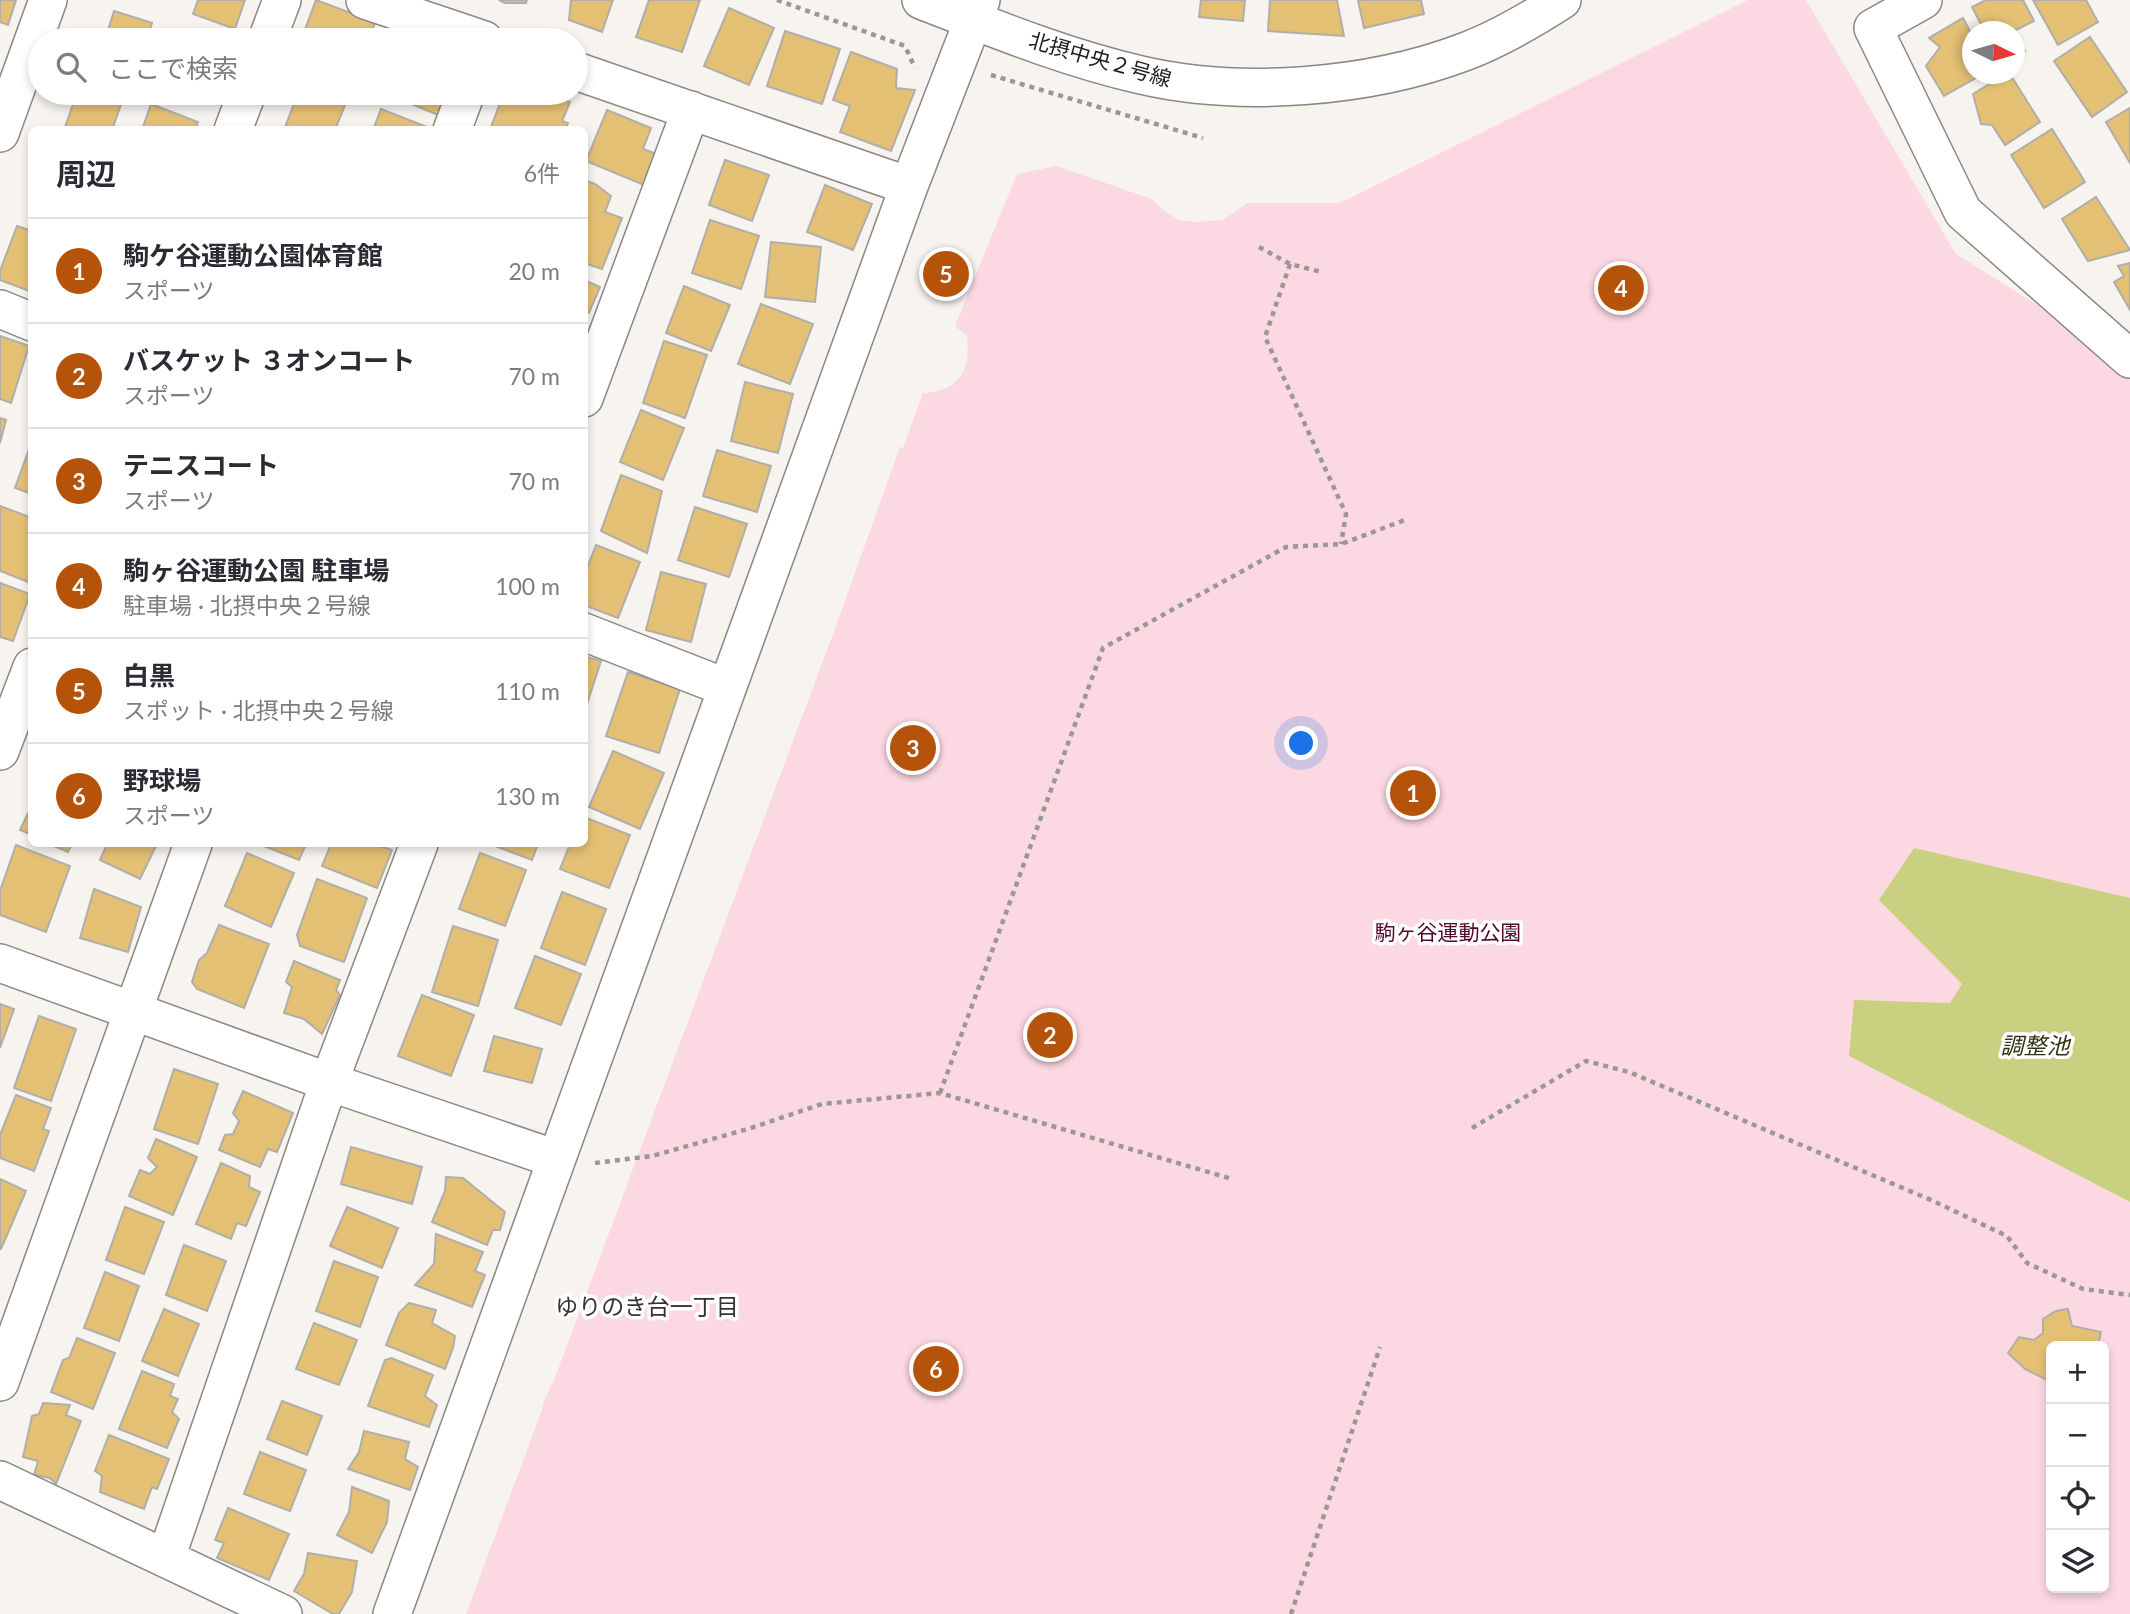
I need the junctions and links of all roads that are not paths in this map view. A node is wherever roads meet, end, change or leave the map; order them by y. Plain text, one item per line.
1 (48, 0) edge
2 (282, 0) edge
3 (365, 0) edge
4 (921, 0) edge
5 (1562, 0) edge
6 (1923, 0) edge
7 (977, 10) edge
8 (38, 28) edge
9 (272, 28) edge
10 (448, 28) edge
11 (28, 55) edge
12 (588, 75) edge
13 (242, 105) edge
14 (461, 105) edge
15 (691, 110) junction
16 (235, 126) edge
17 (454, 126) edge
18 (0, 133) edge
19 (909, 186) junction
20 (0, 309) edge
21 (28, 320) edge
22 (2130, 359) edge
23 (588, 387) edge
24 (588, 634) edge
25 (28, 678) edge
26 (727, 688) junction
27 (0, 751) edge
28 (192, 847) edge
29 (417, 847) edge
30 (0, 962) edge
31 (133, 1010) junction
32 (330, 1082) junction
33 (556, 1159) junction
34 (0, 1382) edge
35 (0, 1480) edge
36 (166, 1558) junction
37 (283, 1614) edge
38 (392, 1614) edge

1 - 8 street
2 - 9 street
3 - 10 street
4 - 7 street, 北摂中央２号線
5 - 7 street, 北摂中央２号線
6 - 22 street
7 - 19 street
11 - 18 street
12 - 15 street
13 - 16 street
14 - 17 street
15 - 19 street
15 - 23 street
19 - 26 street
20 - 21 street
24 - 26 street
25 - 27 street
26 - 33 street
28 - 31 street
29 - 32 street
30 - 31 street
31 - 32 street
31 - 34 street
32 - 33 street
32 - 36 street
33 - 38 street
35 - 36 street
36 - 37 street

